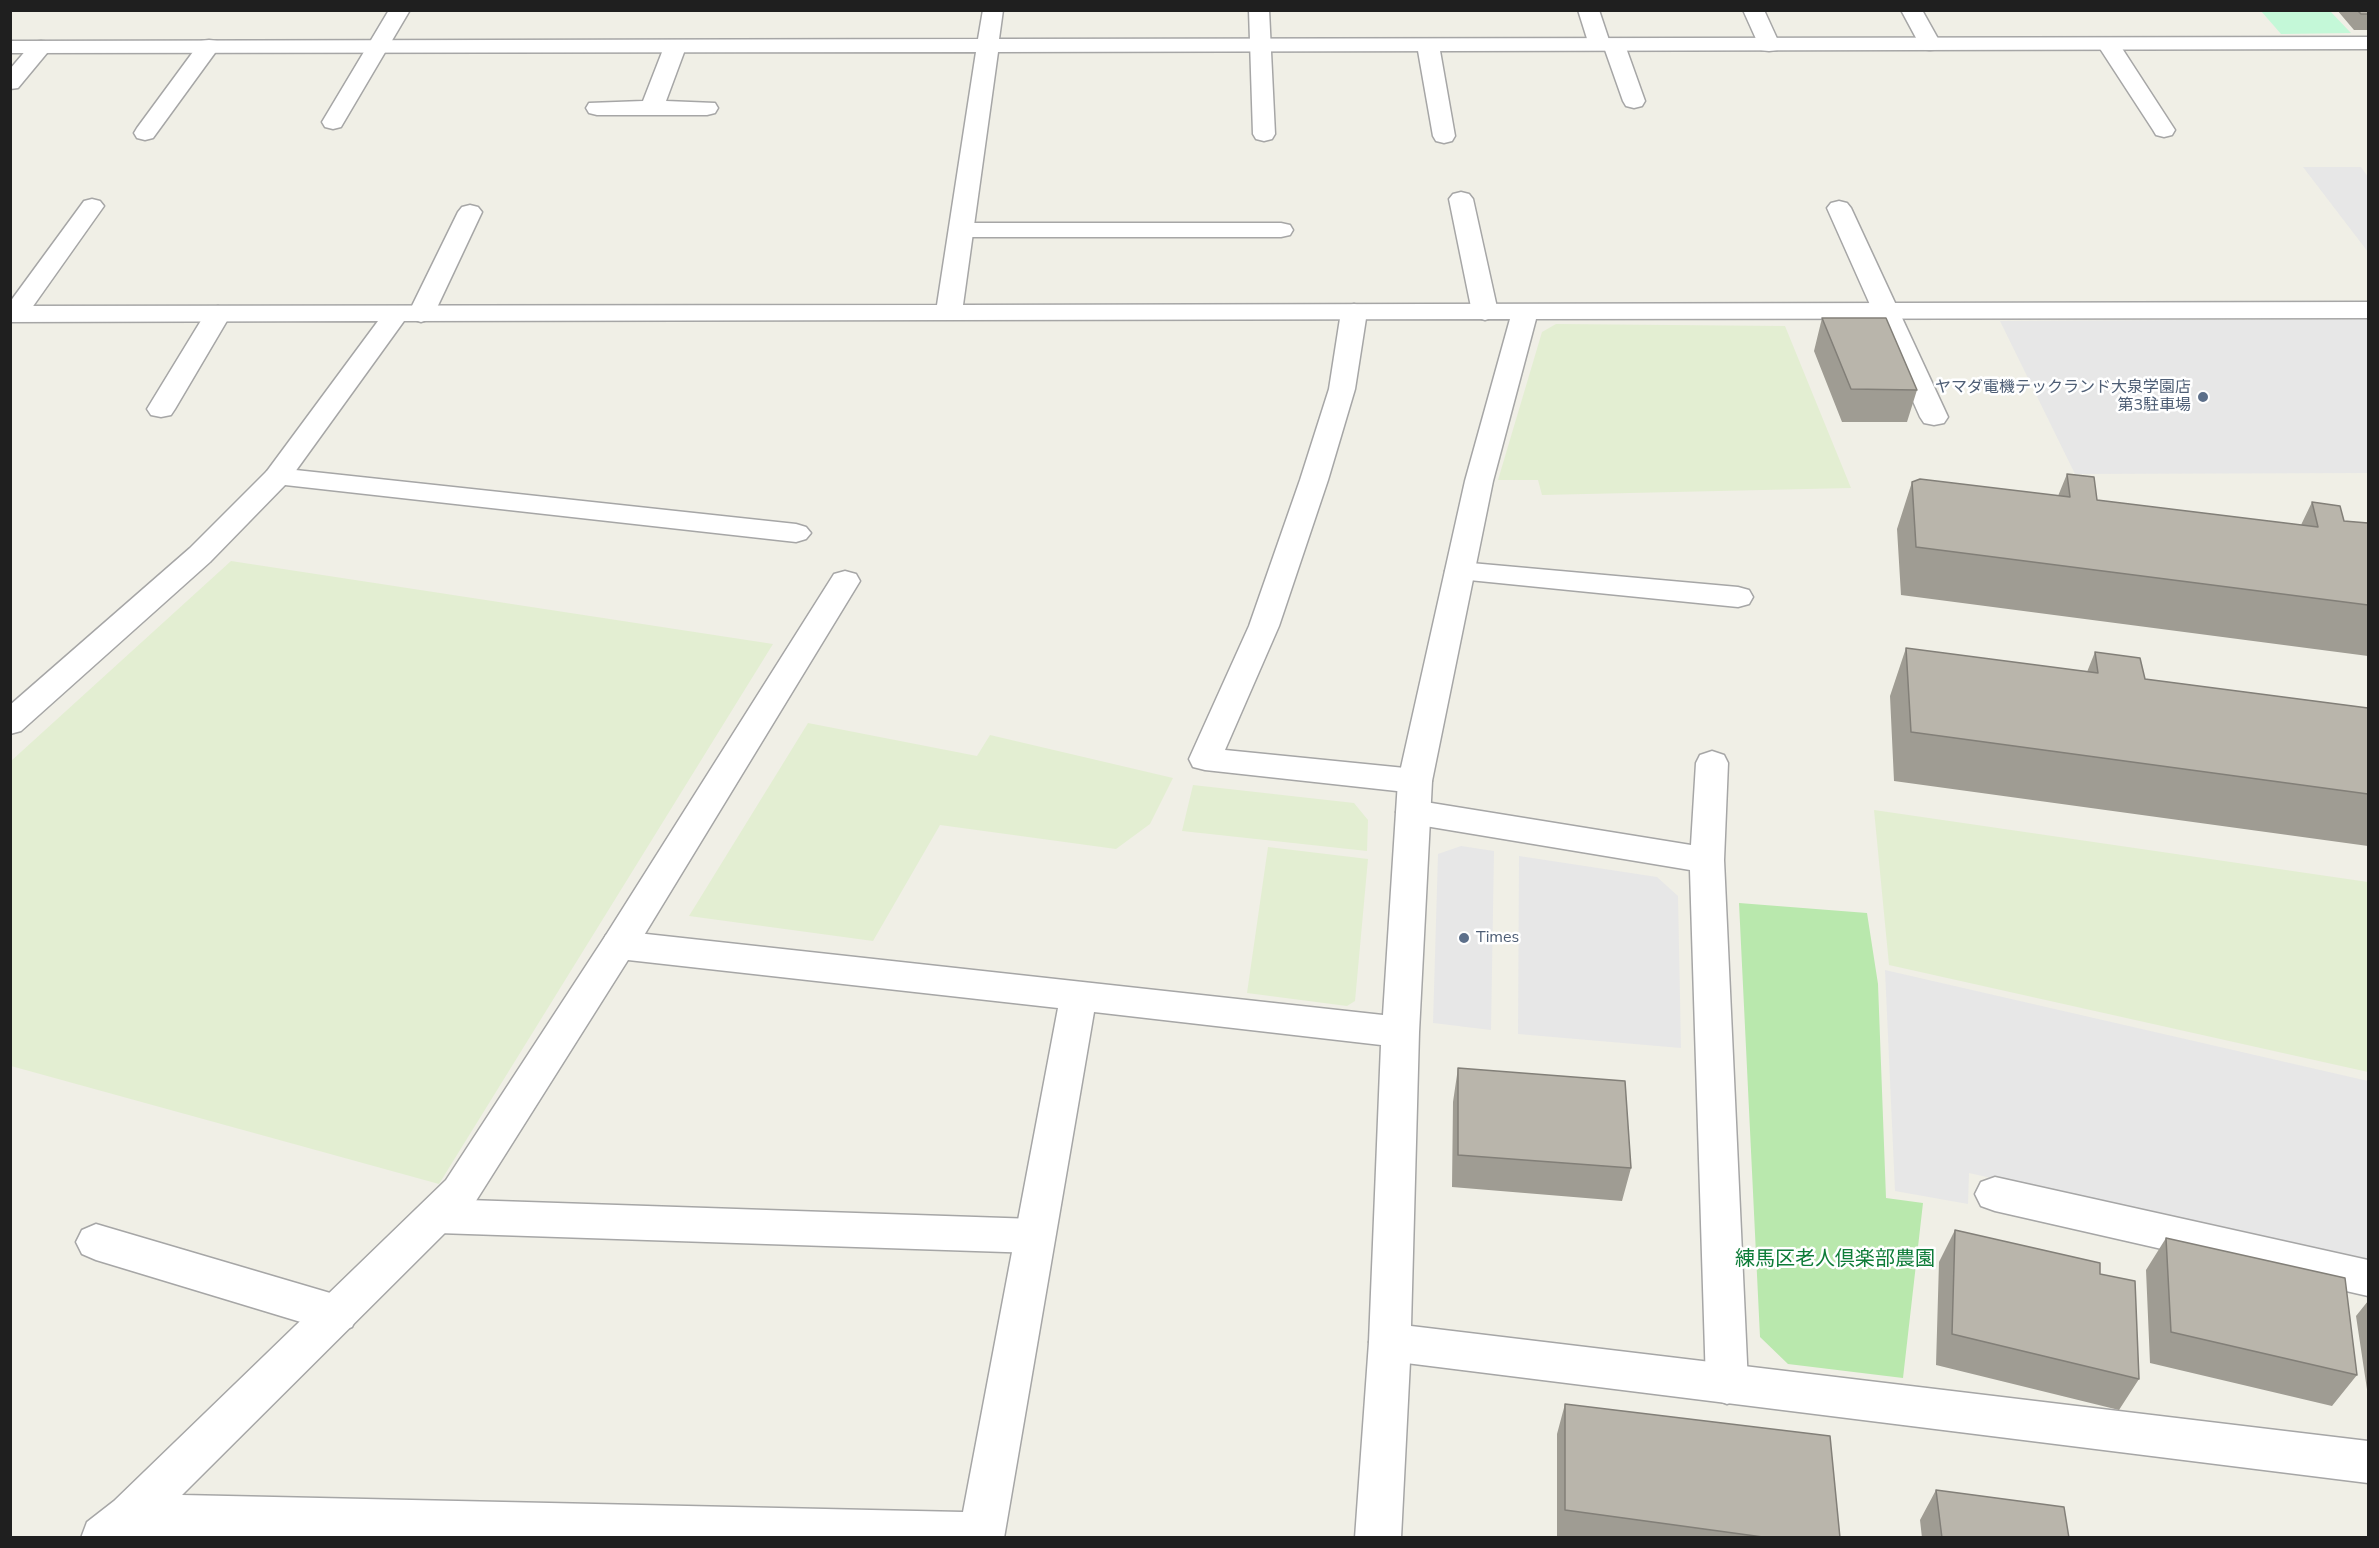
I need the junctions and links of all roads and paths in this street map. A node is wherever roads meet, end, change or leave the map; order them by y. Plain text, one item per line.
1 (400, 10) edge
2 (993, 10) edge
3 (1259, 10) edge
4 (1588, 10) edge
5 (1753, 10) edge
6 (1911, 10) edge
7 (2368, 43) edge
8 (1930, 44) junction
9 (2108, 44) junction
10 (1428, 45) junction
11 (1607, 45) junction
12 (1769, 45) junction
13 (208, 46) junction
14 (675, 46) junction
15 (987, 46) junction
16 (1260, 46) junction
17 (10, 47) edge
18 (41, 47) junction
19 (380, 47) junction
20 (10, 83) edge
21 (1634, 100) dead end
22 (597, 108) dead end
23 (652, 108) junction
24 (707, 108) dead end
25 (333, 122) dead end
26 (2164, 130) dead end
27 (145, 133) dead end
28 (1264, 134) dead end
29 (1444, 136) dead end
30 (1461, 199) dead end
31 (92, 206) dead end
32 (1839, 208) dead end
33 (470, 212) dead end
34 (961, 230) junction
35 (1281, 230) dead end
36 (2368, 310) edge
37 (1886, 311) junction
38 (1354, 312) junction
39 (1485, 312) junction
40 (1525, 312) junction
41 (949, 313) junction
42 (13, 314) edge
43 (218, 314) junction
44 (408, 314) junction
45 (161, 409) dead end
46 (1934, 417) dead end
47 (277, 477) junction
48 (796, 532) dead end
49 (1461, 571) junction
50 (845, 581) dead end
51 (1737, 597) dead end
52 (10, 723) edge
53 (1712, 763) dead end
54 (1414, 796) junction
55 (1707, 860) junction
56 (620, 945) junction
57 (1079, 996) junction
58 (1400, 1032) junction
59 (1995, 1194) dead end
60 (438, 1216) junction
61 (1035, 1236) junction
62 (96, 1242) dead end
63 (2368, 1278) edge
64 (337, 1314) junction
65 (1390, 1342) junction
66 (1727, 1384) junction
67 (2368, 1462) edge
68 (117, 1527) edge
69 (981, 1536) edge
70 (1378, 1538) edge

1 - 19 street
2 - 15 street
3 - 16 street
4 - 11 street
5 - 12 street
6 - 8 street
7 - 9 street
8 - 9 street
8 - 12 street
9 - 26 street
10 - 11 street
10 - 16 street
10 - 29 street
11 - 12 street
11 - 21 street
13 - 18 street
13 - 19 street
13 - 27 street
14 - 15 street
14 - 19 street
14 - 23 street
15 - 16 street
15 - 34 street
16 - 28 street
17 - 18 street
18 - 20 street
19 - 25 street
22 - 23 street
23 - 24 street
30 - 39 street
31 - 42 street
32 - 37 street
33 - 44 street
34 - 35 street
34 - 41 street
36 - 37 street
37 - 40 street
37 - 46 street
38 - 39 street
38 - 41 street
38 - 54 street
39 - 40 street
40 - 49 street
41 - 44 street
42 - 43 street
43 - 44 street
43 - 45 street
44 - 47 street
47 - 48 street
47 - 52 street
49 - 51 street
49 - 54 street
50 - 56 street
53 - 55 street
54 - 55 street
54 - 58 street
55 - 66 street
56 - 57 street
56 - 60 street
57 - 58 street
57 - 61 street
58 - 65 street
59 - 63 street
60 - 61 street
60 - 64 street
61 - 69 street
62 - 64 street
64 - 68 street
65 - 66 street
65 - 70 street
66 - 67 street
68 - 69 street

